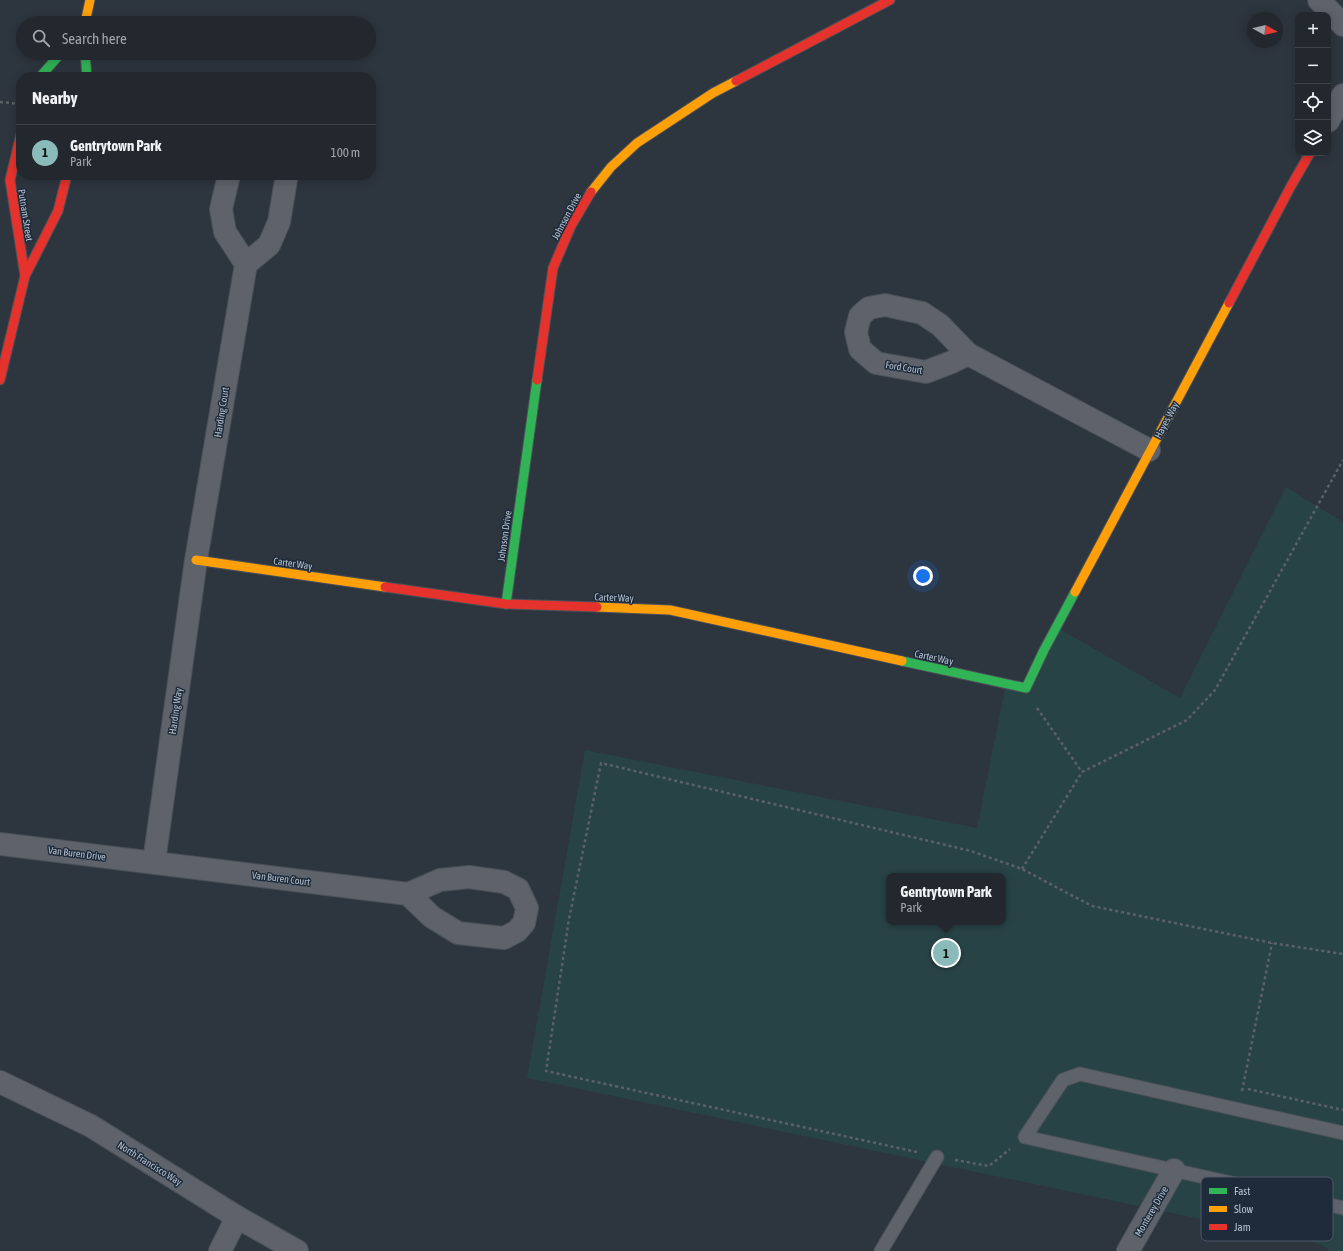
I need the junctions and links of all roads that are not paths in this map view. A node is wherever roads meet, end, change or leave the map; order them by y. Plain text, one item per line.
1 (90, 0) edge
2 (890, 0) edge
3 (1319, 0) edge
4 (86, 16) edge
5 (1343, 25) edge
6 (55, 60) edge
7 (86, 60) edge
8 (44, 72) edge
9 (87, 72) edge
10 (1343, 95) edge
11 (1329, 120) edge
12 (16, 155) edge
13 (1308, 156) edge
14 (66, 180) edge
15 (228, 180) edge
16 (286, 180) edge
17 (246, 264) junction
18 (24, 276) junction
19 (968, 354) junction
20 (0, 380) edge
21 (1149, 450) junction
22 (196, 560) junction
23 (506, 604) junction
24 (1026, 688) joint
25 (0, 844) edge
26 (154, 862) junction
27 (408, 894) junction
28 (0, 1082) edge
29 (1343, 1133) edge
30 (937, 1157) road end
31 (1174, 1170) junction
32 (1205, 1177) edge
33 (1333, 1206) edge
34 (1343, 1208) edge
35 (237, 1217) junction
36 (220, 1251) edge
37 (297, 1251) edge
38 (881, 1251) edge
39 (1128, 1251) edge

1 - 4 street
2 - 23 street, Johnson Drive
3 - 5 street
6 - 8 street
7 - 9 street
10 - 11 street
12 - 18 street, Putnam Street
13 - 21 street, Hayes Way
14 - 18 street, Putnam Street
15 - 17 street
16 - 17 street
17 - 22 street, Harding Court
18 - 20 street, Putnam Street
19 - 19 street, Ford Court
19 - 21 street, Ford Court
21 - 24 street, Hayes Way
22 - 23 street, Carter Way
22 - 26 street, Harding Way
23 - 24 street, Carter Way
25 - 26 street, Van Buren Drive
26 - 27 street, Van Buren Court
27 - 27 street
28 - 35 street, North Francisco Way
29 - 31 lane
30 - 38 lane
31 - 32 lane
31 - 39 street, Monterey Drive
33 - 34 lane
35 - 36 street
35 - 37 street, North Francisco Way

